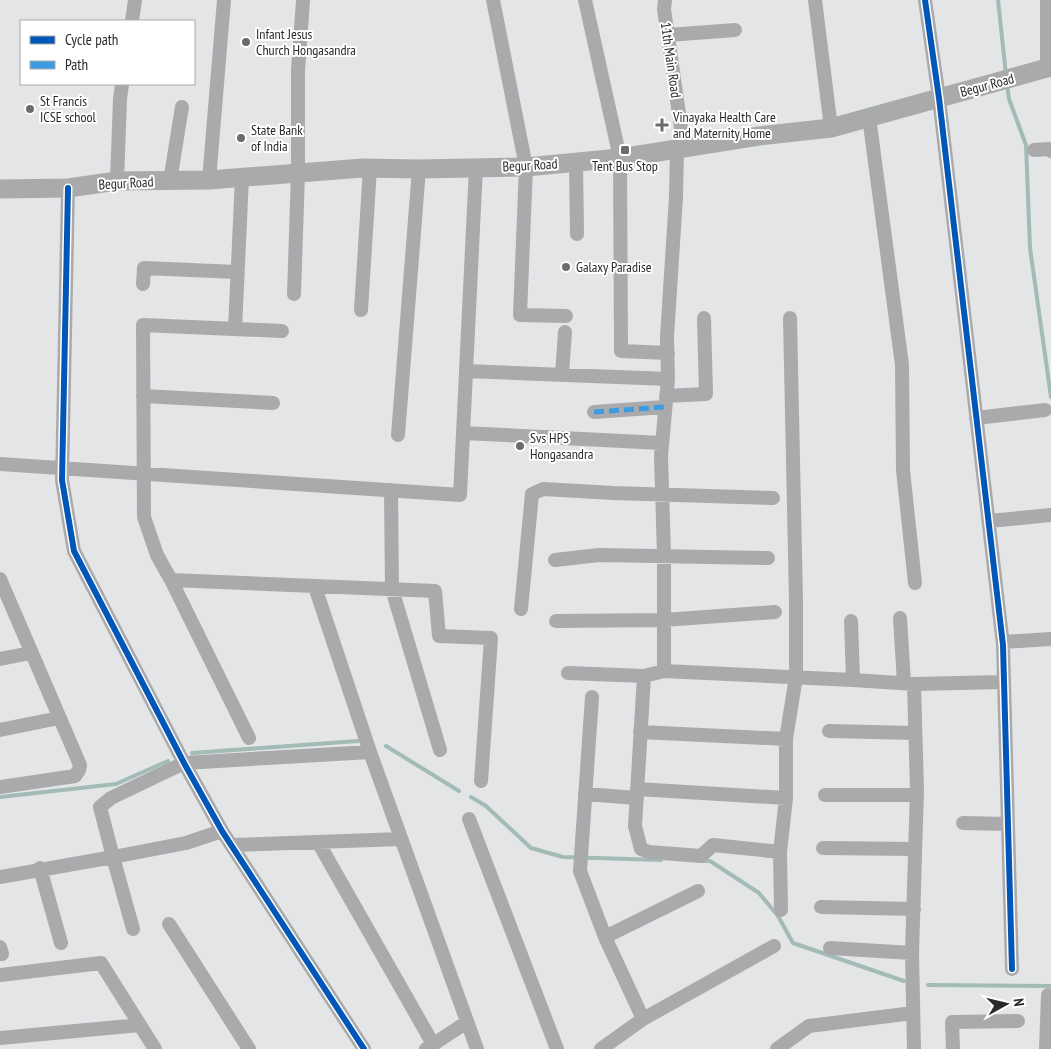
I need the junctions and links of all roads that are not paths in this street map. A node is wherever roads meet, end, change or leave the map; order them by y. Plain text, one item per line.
1 (135, 0) edge
2 (224, 0) edge
3 (493, 0) edge
4 (585, 0) edge
5 (665, 0) edge
6 (816, 0) edge
7 (925, 0) edge
8 (1047, 0) edge
9 (303, 1) edge
10 (132, 20) edge
11 (735, 30) dead end
12 (668, 35) junction
13 (1049, 68) edge
14 (122, 85) edge
15 (939, 98) junction
16 (182, 107) dead end
17 (869, 117) junction
18 (831, 128) junction
19 (680, 149) junction
20 (1034, 150) dead end
21 (1051, 151) edge
22 (620, 158) junction
23 (576, 162) junction
24 (476, 167) junction
25 (526, 167) junction
26 (370, 168) junction
27 (419, 169) junction
28 (298, 173) junction
29 (242, 178) junction
30 (209, 180) junction
31 (117, 181) junction
32 (170, 181) junction
33 (68, 188) junction
34 (0, 189) edge
35 (577, 234) dead end
36 (238, 272) junction
37 (143, 284) dead end
38 (294, 294) dead end
39 (361, 310) dead end
40 (566, 316) dead end
41 (704, 318) dead end
42 (790, 318) dead end
43 (235, 329) junction
44 (282, 331) dead end
45 (565, 332) dead end
46 (668, 353) junction
47 (466, 371) junction
48 (562, 375) junction
49 (668, 379) junction
50 (143, 396) junction
51 (666, 401) junction
52 (273, 403) dead end
53 (1045, 410) dead end
54 (594, 412) dead end
55 (976, 418) junction
56 (463, 434) junction
57 (398, 435) dead end
58 (662, 443) junction
59 (0, 464) edge
60 (62, 469) junction
61 (143, 475) junction
62 (391, 490) junction
63 (662, 495) junction
64 (773, 498) dead end
65 (1051, 514) edge
66 (988, 521) junction
67 (664, 555) junction
68 (768, 558) dead end
69 (555, 560) dead end
70 (0, 579) edge
71 (171, 580) junction
72 (915, 583) dead end
73 (315, 586) junction
74 (392, 589) junction
75 (522, 609) dead end
76 (775, 612) dead end
77 (900, 618) dead end
78 (664, 620) junction
79 (556, 621) dead end
80 (851, 621) dead end
81 (1051, 639) edge
82 (1003, 642) junction
83 (31, 653) junction
84 (0, 659) edge
85 (664, 671) junction
86 (568, 673) dead end
87 (644, 676) junction
88 (796, 677) junction
89 (854, 680) junction
90 (1004, 682) junction
91 (909, 684) junction
92 (592, 698) dead end
93 (59, 718) junction
94 (0, 730) edge
95 (829, 731) dead end
96 (640, 732) junction
97 (915, 733) junction
98 (249, 738) dead end
99 (786, 739) junction
100 (440, 750) dead end
101 (370, 752) junction
102 (184, 763) junction
103 (481, 781) dead end
104 (0, 787) edge
105 (637, 793) junction
106 (585, 794) junction
107 (825, 795) dead end
108 (917, 796) junction
109 (786, 798) junction
110 (469, 819) dead end
111 (962, 823) dead end
112 (1008, 824) junction
113 (222, 831) junction
114 (401, 839) junction
115 (318, 842) junction
116 (232, 845) junction
117 (824, 848) dead end
118 (916, 849) junction
119 (780, 852) junction
120 (113, 856) junction
121 (40, 868) junction
122 (0, 877) edge
123 (698, 891) dead end
124 (821, 907) dead end
125 (914, 908) junction
126 (781, 910) dead end
127 (169, 924) dead end
128 (133, 929) dead end
129 (605, 937) junction
130 (61, 943) dead end
131 (774, 946) dead end
132 (830, 948) dead end
133 (912, 953) junction
134 (1012, 969) dead end
135 (0, 975) edge
136 (1048, 995) dead end
137 (913, 1013) junction
138 (644, 1019) junction
139 (1018, 1021) dead end
140 (467, 1022) junction
141 (140, 1025) junction
142 (0, 1038) edge
143 (429, 1047) edge
144 (155, 1049) edge
145 (249, 1049) edge
146 (364, 1049) edge
147 (477, 1049) edge
148 (557, 1049) edge
149 (601, 1049) edge
150 (776, 1049) edge
151 (914, 1049) edge
152 (953, 1049) edge
153 (1046, 1049) edge

1 - 10 street
2 - 30 street
3 - 25 street
4 - 22 street
5 - 12 street, 11th Main Road
6 - 18 street
7 - 15 street
8 - 13 street
9 - 28 street
11 - 12 street
12 - 19 street, 11th Main Road
13 - 15 main road, Begur Road
14 - 31 street
15 - 17 main road, Begur Road
15 - 55 street
16 - 32 street
17 - 18 main road, Begur Road
17 - 72 street
18 - 19 main road, Begur Road
19 - 22 main road, Begur Road
19 - 46 street, 11th Main Road
20 - 21 street
22 - 23 main road, Begur Road
22 - 46 street
23 - 25 main road, Begur Road
23 - 35 street
24 - 25 main road, Begur Road
24 - 27 main road, Begur Road
24 - 47 street
25 - 40 street
26 - 27 main road, Begur Road
26 - 28 main road, Begur Road
26 - 39 street
27 - 57 street
28 - 29 main road, Begur Road
28 - 38 street
29 - 30 main road, Begur Road
29 - 36 street
30 - 32 main road, Begur Road
31 - 32 main road, Begur Road
31 - 33 main road, Begur Road
33 - 34 main road, Begur Road
33 - 60 street
36 - 37 street
36 - 43 street
41 - 51 street
42 - 88 street
43 - 44 street
43 - 50 street
45 - 48 street
46 - 49 street, 11th Main Road
47 - 48 street
47 - 56 street
48 - 49 street
49 - 51 street, 11th Main Road
50 - 52 street
50 - 61 street
51 - 54 street
51 - 58 street, 11th Main Road
53 - 55 street
55 - 66 street
56 - 58 street
56 - 62 street
58 - 63 street, 11th Main Road
59 - 60 street
60 - 61 street
60 - 102 street
61 - 62 street
61 - 71 street
62 - 74 street
63 - 64 street
63 - 67 street, 11th Main Road
63 - 75 street
65 - 66 street
66 - 82 street
67 - 68 street
67 - 69 street
67 - 78 street, 11th Main Road
70 - 83 street
71 - 73 street
71 - 98 street
73 - 74 street
73 - 101 street
74 - 100 street
74 - 103 street
76 - 78 street
77 - 91 street
78 - 79 street
78 - 85 street, 11th Main Road
80 - 89 street
81 - 82 street
82 - 90 street
83 - 84 street
83 - 93 street
85 - 87 street
85 - 88 street
86 - 87 street
87 - 96 street
88 - 89 street
88 - 99 street
89 - 91 street
90 - 91 street
90 - 112 street
91 - 97 street
92 - 106 street
93 - 94 street
93 - 104 street
95 - 97 street
96 - 99 street
96 - 105 street
97 - 108 street
99 - 109 street
101 - 102 street
101 - 114 street
102 - 113 street
102 - 120 street
105 - 106 street
105 - 109 street
105 - 119 street
106 - 129 street
107 - 108 street
108 - 118 street
109 - 119 street
110 - 148 street
111 - 112 street
112 - 134 street
113 - 116 street
113 - 120 street
114 - 115 street
114 - 140 street
115 - 116 street
115 - 143 street
116 - 146 street
117 - 118 street
118 - 125 street
119 - 126 street
120 - 121 street
120 - 128 street
121 - 122 street
121 - 130 street
123 - 129 street
124 - 125 street
125 - 133 street
127 - 145 street
129 - 138 street
131 - 138 street
132 - 133 street
133 - 137 street
135 - 141 street
136 - 153 street
137 - 150 street
137 - 151 street
138 - 149 street
139 - 152 street
140 - 143 street
140 - 147 street
141 - 142 street
141 - 144 street

